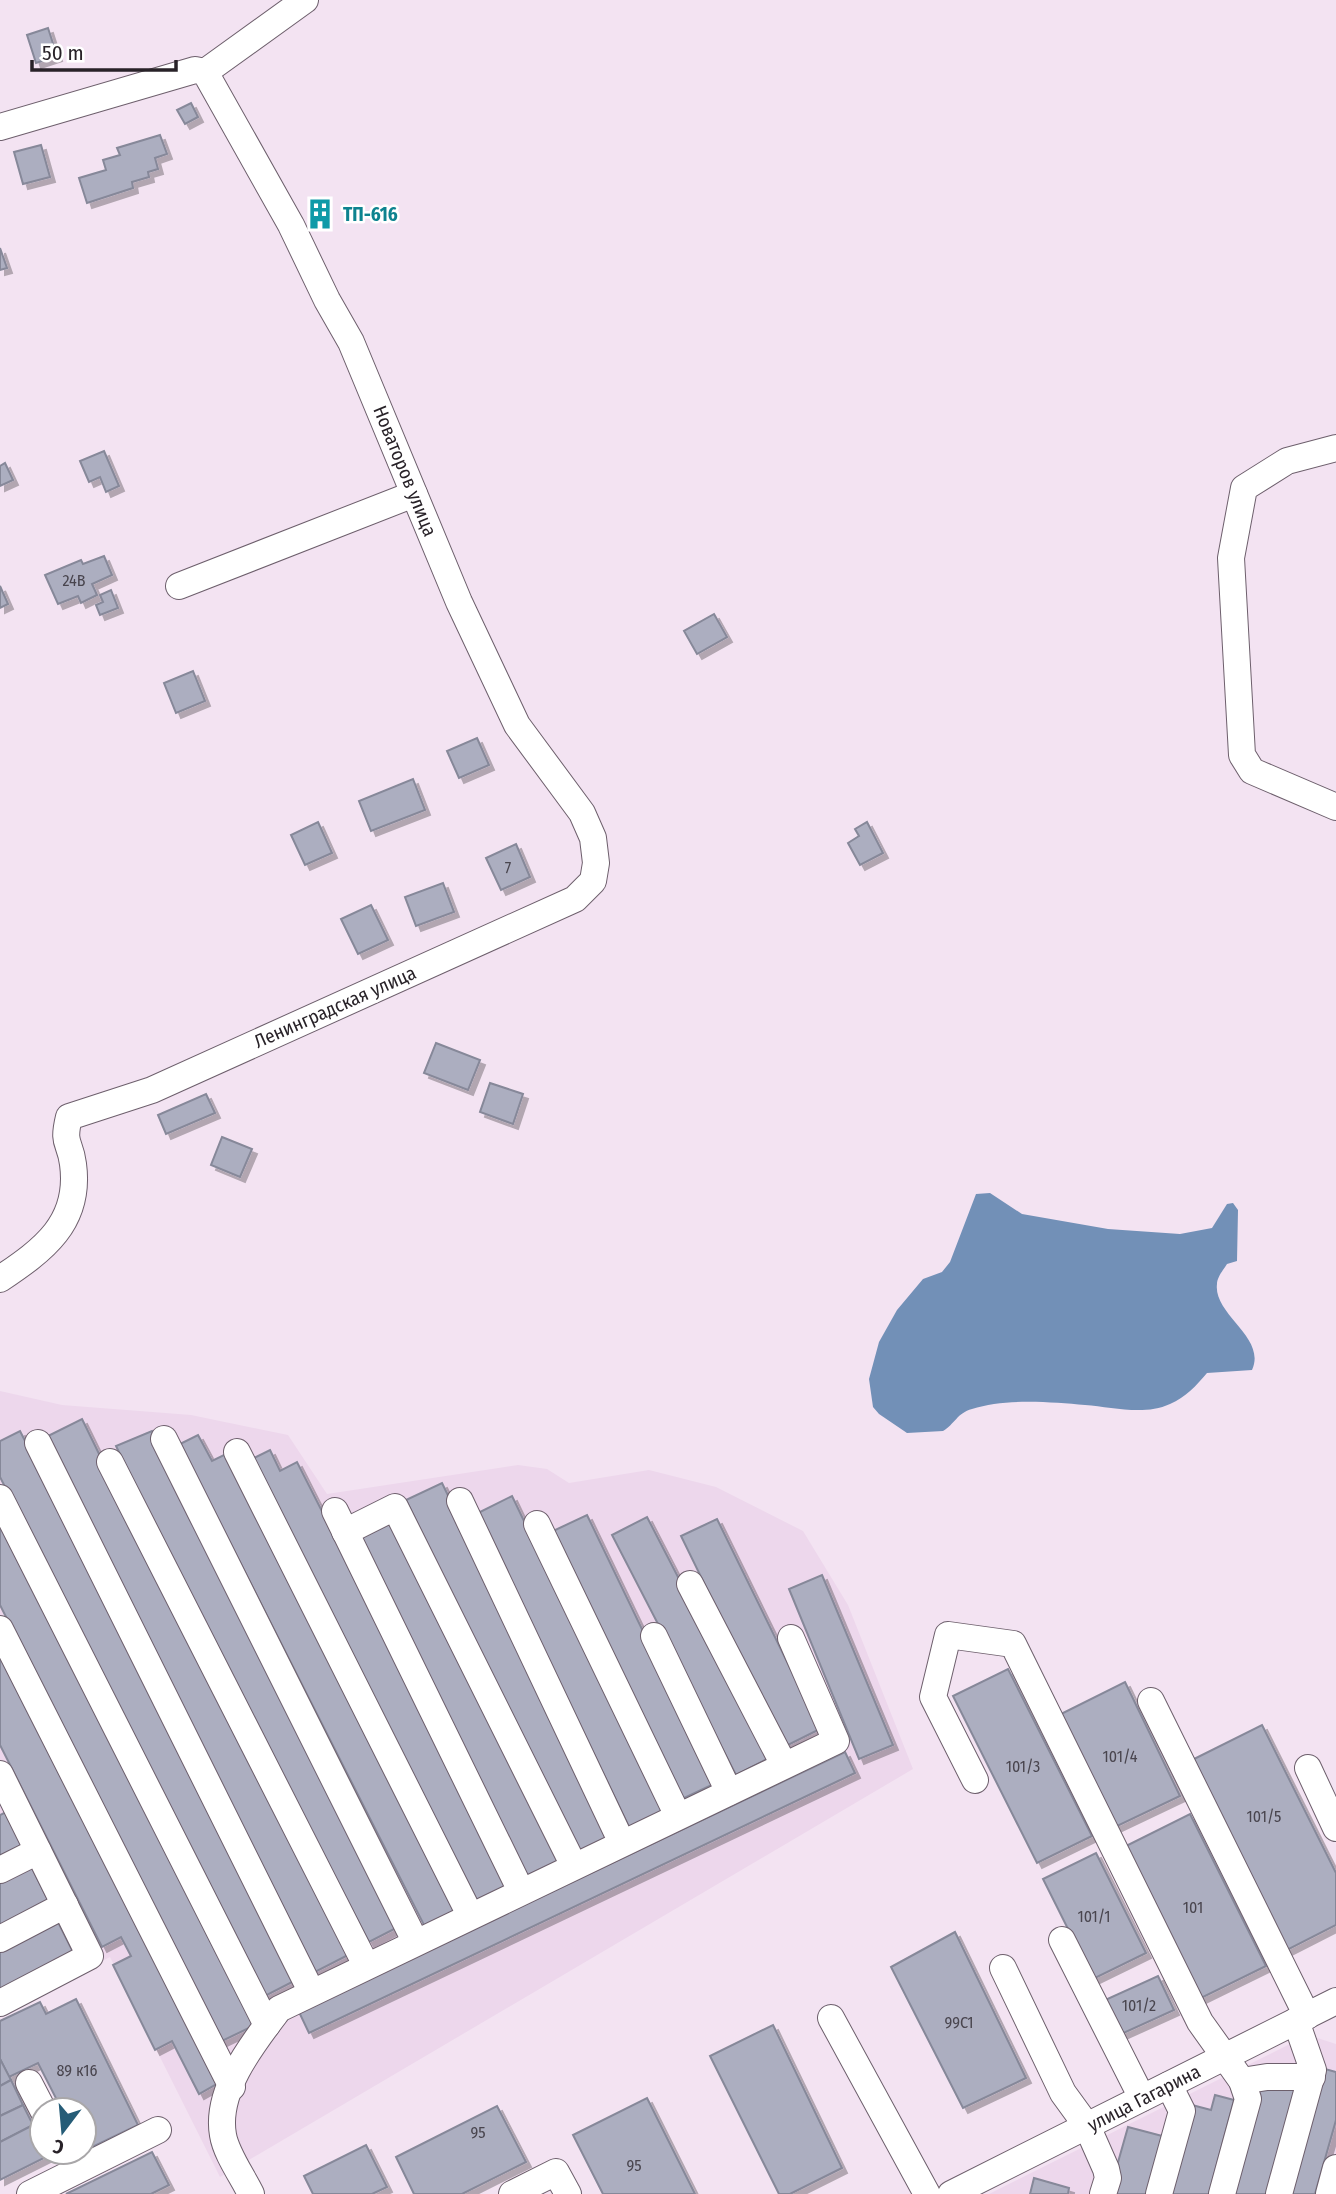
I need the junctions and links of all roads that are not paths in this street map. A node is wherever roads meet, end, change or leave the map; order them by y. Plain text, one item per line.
1 (305, 0) edge
2 (200, 71) junction
3 (0, 127) edge
4 (1336, 448) edge
5 (414, 494) junction
6 (178, 586) dead end
7 (1336, 807) edge
8 (593, 881) joint
9 (0, 1279) edge
10 (163, 1439) dead end
11 (38, 1443) dead end
12 (237, 1452) dead end
13 (110, 1462) dead end
14 (0, 1498) edge
15 (460, 1501) dead end
16 (537, 1524) dead end
17 (690, 1584) dead end
18 (0, 1629) edge
19 (654, 1636) dead end
20 (790, 1639) dead end
21 (1152, 1701) dead end
22 (784, 1765) junction
23 (1308, 1768) dead end
24 (975, 1780) dead end
25 (4, 1792) edge
26 (729, 1792) junction
27 (678, 1816) junction
28 (1336, 1828) edge
29 (622, 1843) junction
30 (38, 1851) junction
31 (574, 1866) junction
32 (0, 1870) edge
33 (521, 1891) junction
34 (65, 1905) junction
35 (470, 1915) junction
36 (0, 1939) edge
37 (1062, 1940) dead end
38 (415, 1941) junction
39 (366, 1965) junction
40 (1003, 1968) dead end
41 (310, 1991) junction
42 (1336, 2001) edge
43 (0, 2003) edge
44 (831, 2018) dead end
45 (1301, 2019) junction
46 (267, 2025) junction
47 (1227, 2056) junction
48 (1312, 2077) junction
49 (1242, 2081) junction
50 (29, 2083) dead end
51 (1169, 2085) junction
52 (232, 2087) junction
53 (36, 2096) edge
54 (1142, 2098) junction
55 (1087, 2126) junction
56 (158, 2130) dead end
57 (98, 2152) edge
58 (64, 2166) edge
59 (1336, 2168) edge
60 (1105, 2182) edge
61 (30, 2194) edge
62 (251, 2194) edge
63 (512, 2194) edge
64 (568, 2194) edge
65 (927, 2194) edge
66 (951, 2194) edge
67 (1087, 2194) edge
68 (1159, 2194) edge
69 (1222, 2194) edge
70 (1279, 2194) edge
71 (1329, 2194) edge

1 - 2 street
2 - 3 street
2 - 5 street, Новаторов улица
4 - 7 street
5 - 6 street
5 - 8 street, Новаторов улица
8 - 9 street, Ленинградская улица
10 - 38 street
11 - 41 street
12 - 35 street
13 - 39 street
14 - 46 street
15 - 29 street
16 - 27 street
17 - 22 street
18 - 52 street
19 - 26 street
20 - 22 street
21 - 45 street
22 - 26 street
23 - 28 street
24 - 47 street
25 - 30 street
26 - 27 street
27 - 29 street
29 - 31 street
30 - 32 street
30 - 34 street
31 - 33 street
31 - 33 street
33 - 35 street
34 - 36 street
34 - 43 street
35 - 38 street
37 - 54 street
38 - 39 street
39 - 41 street
40 - 55 street
41 - 46 street
42 - 45 street, улица Гагарина
44 - 65 street
45 - 47 street, улица Гагарина
45 - 48 street
46 - 52 street
47 - 49 street
47 - 51 street, улица Гагарина
48 - 49 street
48 - 70 street
49 - 69 street
50 - 53 street
51 - 54 street, улица Гагарина
51 - 68 street
52 - 62 street
54 - 55 street, улица Гагарина
55 - 60 street
55 - 66 street, улица Гагарина
56 - 57 street
58 - 61 street
59 - 71 street
60 - 67 street
63 - 64 street

